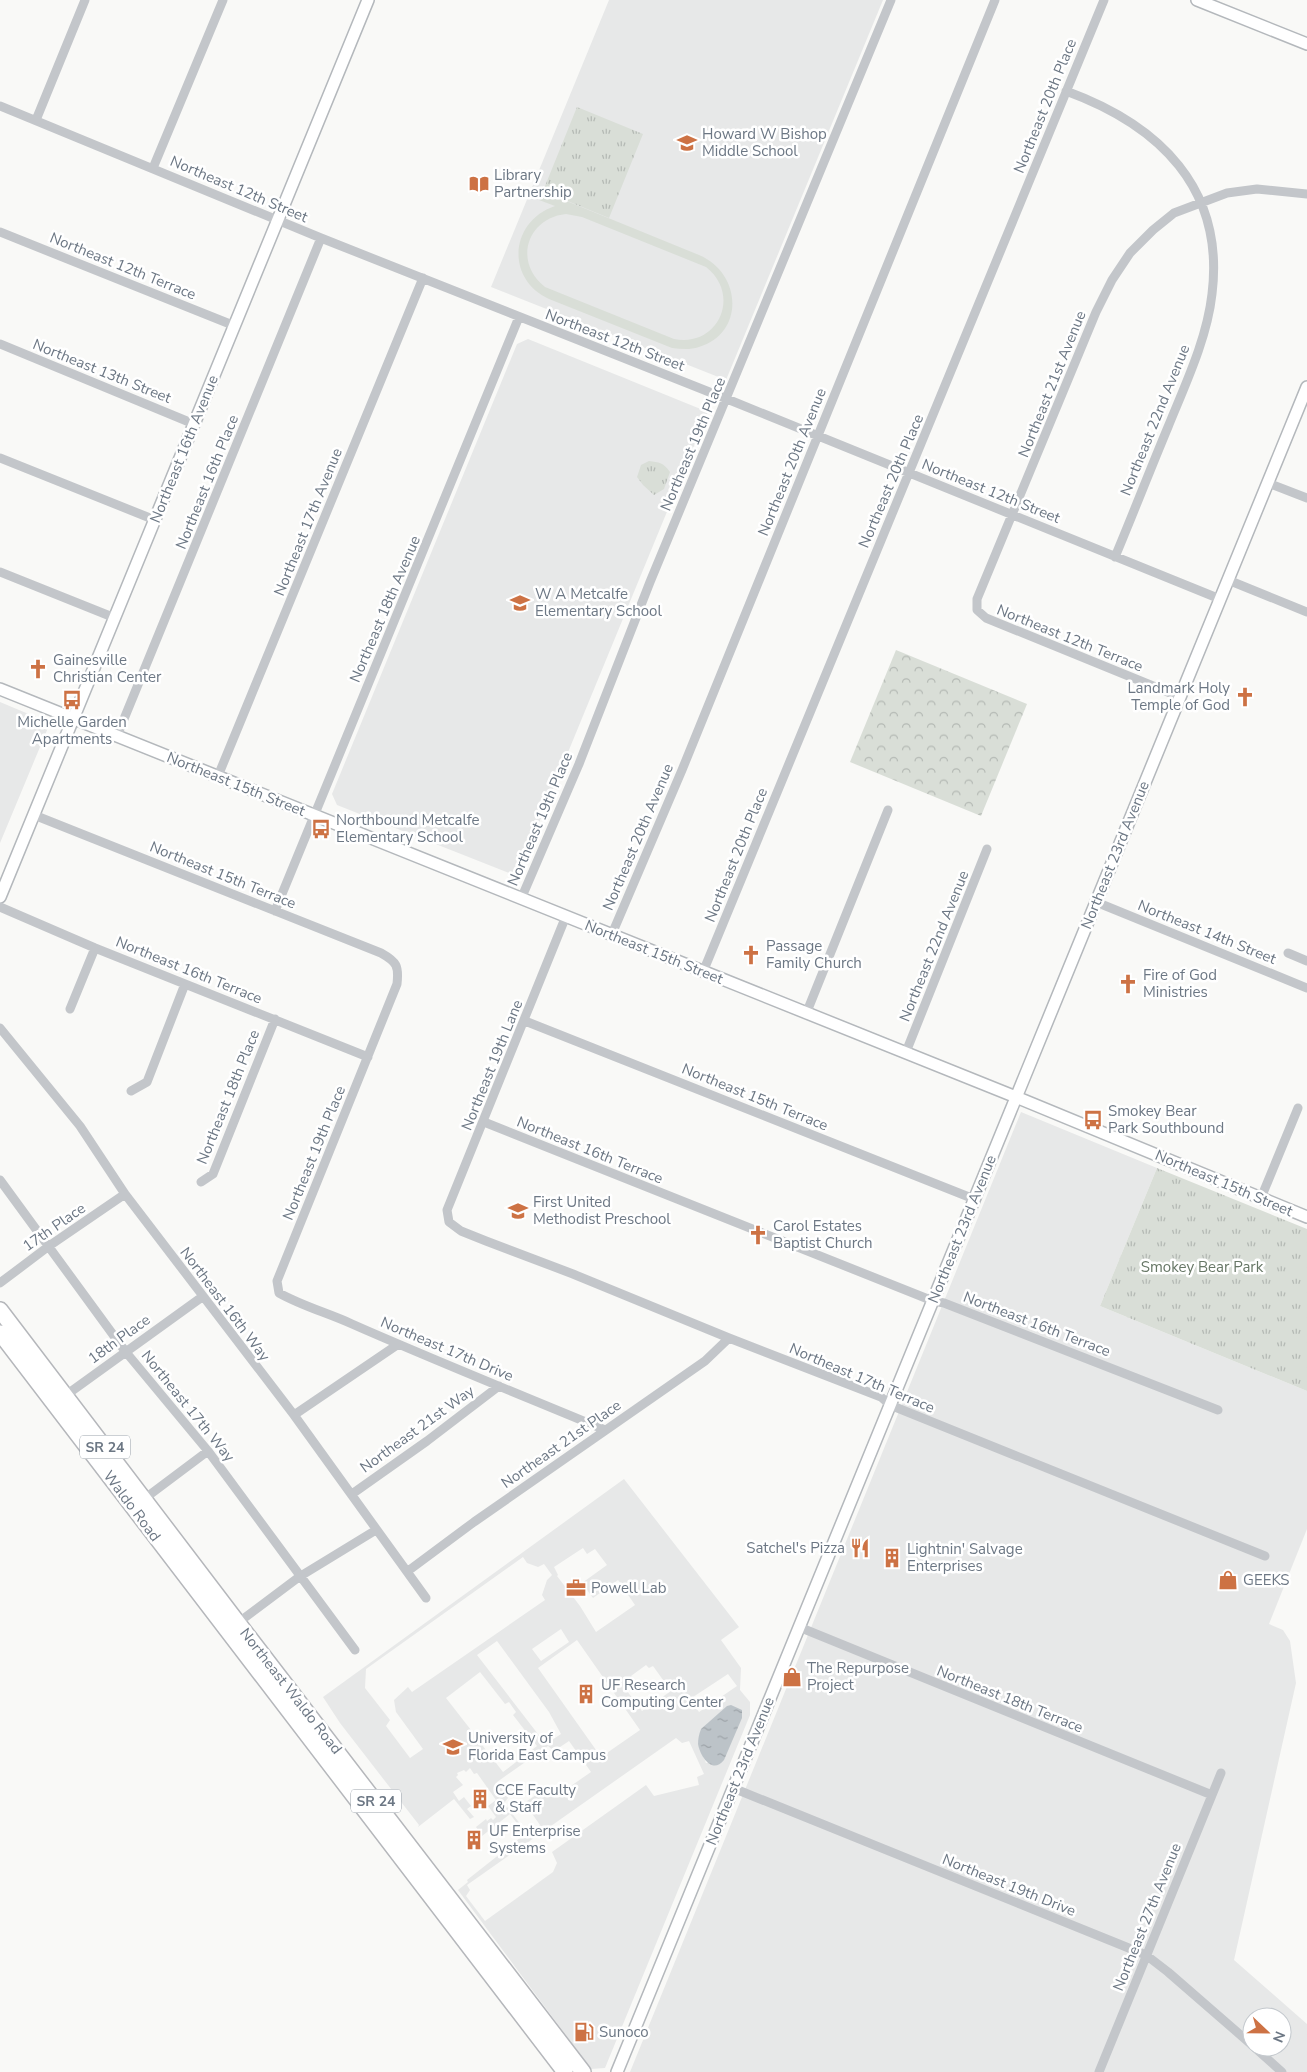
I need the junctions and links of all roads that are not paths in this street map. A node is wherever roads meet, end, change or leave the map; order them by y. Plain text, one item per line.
1 (84, 0) edge
2 (223, 0) edge
3 (368, 0) edge
4 (891, 0) edge
5 (995, 0) edge
6 (1104, 0) edge
7 (1196, 0) edge
8 (1307, 44) edge
9 (1066, 91) junction
10 (0, 106) edge
11 (36, 120) junction
12 (153, 168) junction
13 (1307, 194) edge
14 (1202, 202) junction
15 (278, 219) junction
16 (0, 232) edge
17 (321, 238) junction
18 (423, 278) junction
19 (519, 317) junction
20 (235, 326) junction
21 (0, 344) edge
22 (1307, 387) edge
23 (727, 399) junction
24 (194, 424) junction
25 (817, 436) junction
26 (0, 458) edge
27 (910, 473) junction
28 (1268, 482) junction
29 (1307, 498) edge
30 (1012, 515) junction
31 (155, 520) junction
32 (1115, 557) junction
33 (0, 572) edge
34 (1228, 580) junction
35 (1220, 600) junction
36 (980, 612) joint
37 (1307, 612) edge
38 (115, 618) junction
39 (0, 689) edge
40 (1180, 698) junction
41 (74, 718) junction
42 (117, 736) junction
43 (218, 776) junction
44 (888, 810) dead end
45 (34, 815) junction
46 (314, 815) junction
47 (987, 849) dead end
48 (0, 897) edge
49 (522, 899) junction
50 (1096, 902) junction
51 (0, 907) edge
52 (275, 911) junction
53 (566, 916) junction
54 (612, 934) junction
55 (95, 948) junction
56 (1288, 954) dead end
57 (1307, 961) edge
58 (397, 967) joint
59 (703, 972) junction
60 (186, 984) junction
61 (1307, 988) edge
62 (70, 1009) dead end
63 (806, 1014) junction
64 (275, 1019) junction
65 (525, 1021) junction
66 (0, 1028) edge
67 (906, 1052) junction
68 (368, 1057) junction
69 (131, 1091) dead end
70 (1016, 1097) junction
71 (1298, 1108) dead end
72 (484, 1122) junction
73 (0, 1180) edge
74 (201, 1182) dead end
75 (125, 1194) junction
76 (1261, 1198) junction
77 (974, 1199) junction
78 (1307, 1217) edge
79 (451, 1223) joint
80 (49, 1246) junction
81 (0, 1282) edge
82 (278, 1293) joint
83 (202, 1297) junction
84 (932, 1301) junction
85 (0, 1310) edge
86 (0, 1333) edge
87 (729, 1338) junction
88 (398, 1345) junction
89 (125, 1351) junction
90 (499, 1386) junction
91 (60, 1400) junction
92 (890, 1405) junction
93 (1218, 1410) dead end
94 (294, 1415) junction
95 (605, 1430) junction
96 (208, 1451) junction
97 (352, 1494) junction
98 (138, 1503) junction
99 (376, 1530) junction
100 (1265, 1556) dead end
101 (408, 1571) junction
102 (299, 1577) junction
103 (426, 1598) dead end
104 (799, 1627) junction
105 (232, 1628) junction
106 (355, 1650) dead end
107 (1221, 1773) dead end
108 (733, 1788) junction
109 (1212, 1795) junction
110 (1146, 1956) junction
111 (507, 1984) junction
112 (1242, 2036) edge
113 (1265, 2057) edge
114 (565, 2072) edge
115 (583, 2072) edge
116 (617, 2072) edge
117 (1099, 2072) edge
118 (1282, 2072) edge

1 - 11 street
2 - 12 street
3 - 15 street, Northeast 16th Avenue
4 - 23 street, Northeast 19th Place
5 - 25 street, Northeast 20th Avenue
6 - 9 street, Northeast 20th Place
7 - 8 street
9 - 14 street, Northeast 22nd Avenue
9 - 27 street, Northeast 20th Place
10 - 11 street, Northeast 12th Street
11 - 12 street, Northeast 12th Street
12 - 15 street, Northeast 12th Street
13 - 14 street, Northeast 21st Avenue
14 - 30 street, Northeast 21st Avenue
14 - 32 street, Northeast 22nd Avenue
15 - 17 street, Northeast 12th Street
15 - 20 street, Northeast 16th Avenue
16 - 20 street, Northeast 12th Terrace
17 - 18 street, Northeast 12th Street
17 - 42 street, Northeast 16th Place
18 - 19 street, Northeast 12th Street
18 - 43 street, Northeast 17th Avenue
19 - 23 street, Northeast 12th Street
19 - 46 street, Northeast 18th Avenue
20 - 24 street, Northeast 16th Avenue
21 - 24 street, Northeast 13th Street
22 - 28 street, Northeast 23rd Avenue
23 - 25 street, Northeast 12th Street
23 - 49 street, Northeast 19th Place
24 - 31 street, Northeast 16th Avenue
25 - 27 street, Northeast 12th Street
25 - 54 street, Northeast 20th Avenue
26 - 31 street
27 - 30 street, Northeast 12th Street
27 - 59 street, Northeast 20th Place
28 - 29 street
28 - 34 street, Northeast 23rd Avenue
30 - 32 street, Northeast 12th Street
30 - 36 street, Northeast 21st Avenue
31 - 38 street, Northeast 16th Avenue
32 - 35 street, Northeast 12th Street
33 - 38 street
34 - 35 street, Northeast 23rd Avenue
34 - 37 street
35 - 40 street, Northeast 23rd Avenue
36 - 40 street, Northeast 12th Terrace
38 - 41 street, Northeast 16th Avenue
39 - 41 street, Northeast 15th Street
40 - 50 street, Northeast 23rd Avenue
41 - 42 street, Northeast 15th Street
41 - 45 street, Northeast 16th Avenue
42 - 43 street, Northeast 15th Street
43 - 46 street, Northeast 15th Street
44 - 63 street
45 - 48 street, Northeast 16th Avenue
45 - 52 street, Northeast 15th Terrace
46 - 49 street, Northeast 15th Street
46 - 52 street, Northeast 18th Avenue
47 - 67 street, Northeast 22nd Avenue
49 - 53 street, Northeast 15th Street
50 - 61 street, Northeast 14th Street
50 - 70 street, Northeast 23rd Avenue
51 - 55 street, Northeast 16th Terrace
52 - 58 street, Northeast 15th Terrace
53 - 54 street, Northeast 15th Street
53 - 65 street, Northeast 19th Lane
54 - 59 street, Northeast 15th Street
55 - 60 street, Northeast 16th Terrace
55 - 62 street
56 - 57 street
58 - 68 street, Northeast 19th Place
59 - 63 street, Northeast 15th Street
60 - 64 street, Northeast 16th Terrace
60 - 69 street
63 - 67 street, Northeast 15th Street
64 - 68 street, Northeast 16th Terrace
64 - 74 street, Northeast 18th Place
65 - 72 street, Northeast 19th Lane
65 - 77 street, Northeast 15th Terrace
66 - 75 street, Northeast 16th Way
67 - 70 street, Northeast 15th Street
68 - 82 street, Northeast 19th Place
70 - 76 street, Northeast 15th Street
70 - 77 street, Northeast 23rd Avenue
71 - 76 street
72 - 79 street, Northeast 19th Lane
72 - 84 street, Northeast 16th Terrace
73 - 80 street, Northeast 17th Way
75 - 80 street, 17th Place
75 - 83 street, Northeast 16th Way
76 - 78 street, Northeast 15th Street
77 - 84 street, Northeast 23rd Avenue
79 - 87 street, Northeast 17th Terrace
80 - 81 street, 17th Place
80 - 89 street, Northeast 17th Way
82 - 88 street, Northeast 17th Drive
83 - 89 street, 18th Place
83 - 94 street, Northeast 16th Way
84 - 92 street, Northeast 23rd Avenue
84 - 93 street, Northeast 16th Terrace
85 - 91 highway, SR 24
86 - 91 highway, Waldo Road / SR 24
87 - 92 street, Northeast 17th Terrace
87 - 95 street, Northeast 21st Place
88 - 90 street, Northeast 17th Drive
88 - 94 street
89 - 91 street, 18th Place
89 - 96 street, Northeast 17th Way
90 - 95 street, Northeast 17th Drive
90 - 97 street, Northeast 21st Way
91 - 98 highway, Waldo Road / SR 24
92 - 100 street, Northeast 17th Terrace
92 - 104 street, Northeast 23rd Avenue
94 - 97 street, Northeast 16th Way
95 - 101 street, Northeast 21st Place
96 - 98 street
96 - 102 street, Northeast 17th Way
97 - 99 street, Northeast 16th Way
98 - 105 highway, Waldo Road / SR 24
99 - 101 street, Northeast 16th Way
99 - 102 street
101 - 103 street, Northeast 16th Way
102 - 105 street
102 - 106 street, Northeast 17th Way
104 - 108 street, Northeast 23rd Avenue
104 - 109 street, Northeast 18th Terrace
105 - 111 highway, Northeast Waldo Road / SR 24
107 - 109 street, Northeast 27th Avenue
108 - 110 street, Northeast 19th Drive
108 - 116 street, Northeast 23rd Avenue
109 - 110 street, Northeast 27th Avenue
110 - 112 street, Northeast 19th Drive
110 - 117 street, Northeast 27th Avenue
111 - 114 highway, Northeast Waldo Road / SR 24
111 - 115 highway, Northeast Waldo Road / SR 24
113 - 118 street, Northeast 19th Drive

